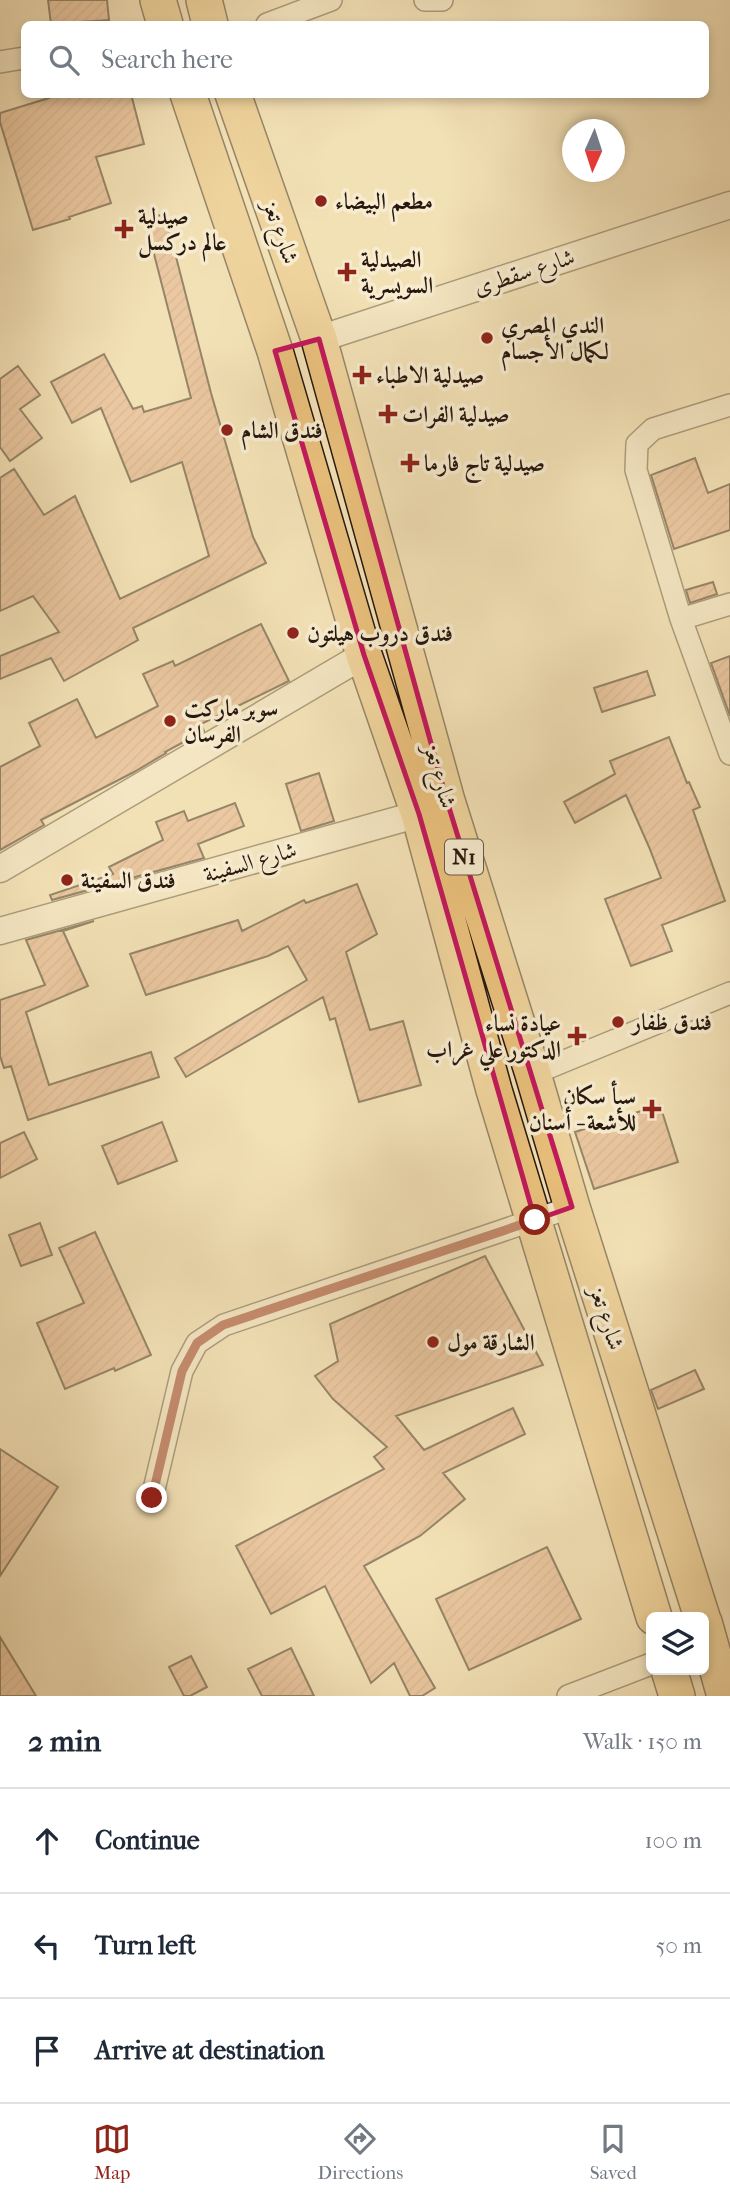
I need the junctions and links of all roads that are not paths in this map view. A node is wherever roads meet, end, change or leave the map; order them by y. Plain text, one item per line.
1 (204, 0) edge
2 (331, 0) edge
3 (425, 0) edge
4 (442, 0) edge
5 (209, 21) edge
6 (275, 21) edge
7 (21, 58) edge
8 (0, 62) edge
9 (189, 98) edge
10 (234, 98) edge
11 (730, 205) edge
12 (319, 339) junction
13 (275, 351) junction
14 (730, 405) edge
15 (730, 604) edge
16 (681, 620) junction
17 (364, 655) junction
18 (730, 754) edge
19 (419, 814) junction
20 (0, 869) edge
21 (0, 931) edge
22 (730, 993) edge
23 (533, 1074) junction
24 (572, 1207) junction
25 (535, 1220) junction
26 (152, 1498) dead end
27 (653, 1612) edge
28 (701, 1612) edge
29 (709, 1640) edge
30 (646, 1666) edge
31 (671, 1675) edge
32 (568, 1696) edge
33 (677, 1696) edge
34 (725, 1696) edge

1 - 5 highway
2 - 6 street
3 - 4 street
7 - 8 street
9 - 13 highway, شارع تعز / N1
10 - 12 highway, شارع تعز / N1
11 - 12 street, شارع سقطرى
12 - 13 highway
12 - 23 highway, شارع تعز / N1
13 - 17 highway, شارع تعز / N1
14 - 16 street
15 - 16 street
16 - 18 street
17 - 19 highway, شارع تعز / N1
17 - 20 street
19 - 21 street, شارع السفينة
19 - 25 highway, شارع تعز / N1
22 - 23 street
23 - 24 highway, شارع تعز / N1
24 - 25 street
24 - 28 highway, شارع تعز / N1
25 - 26 street
25 - 27 highway, شارع تعز / N1
29 - 34 highway, شارع تعز / N1
30 - 32 street
31 - 33 highway

